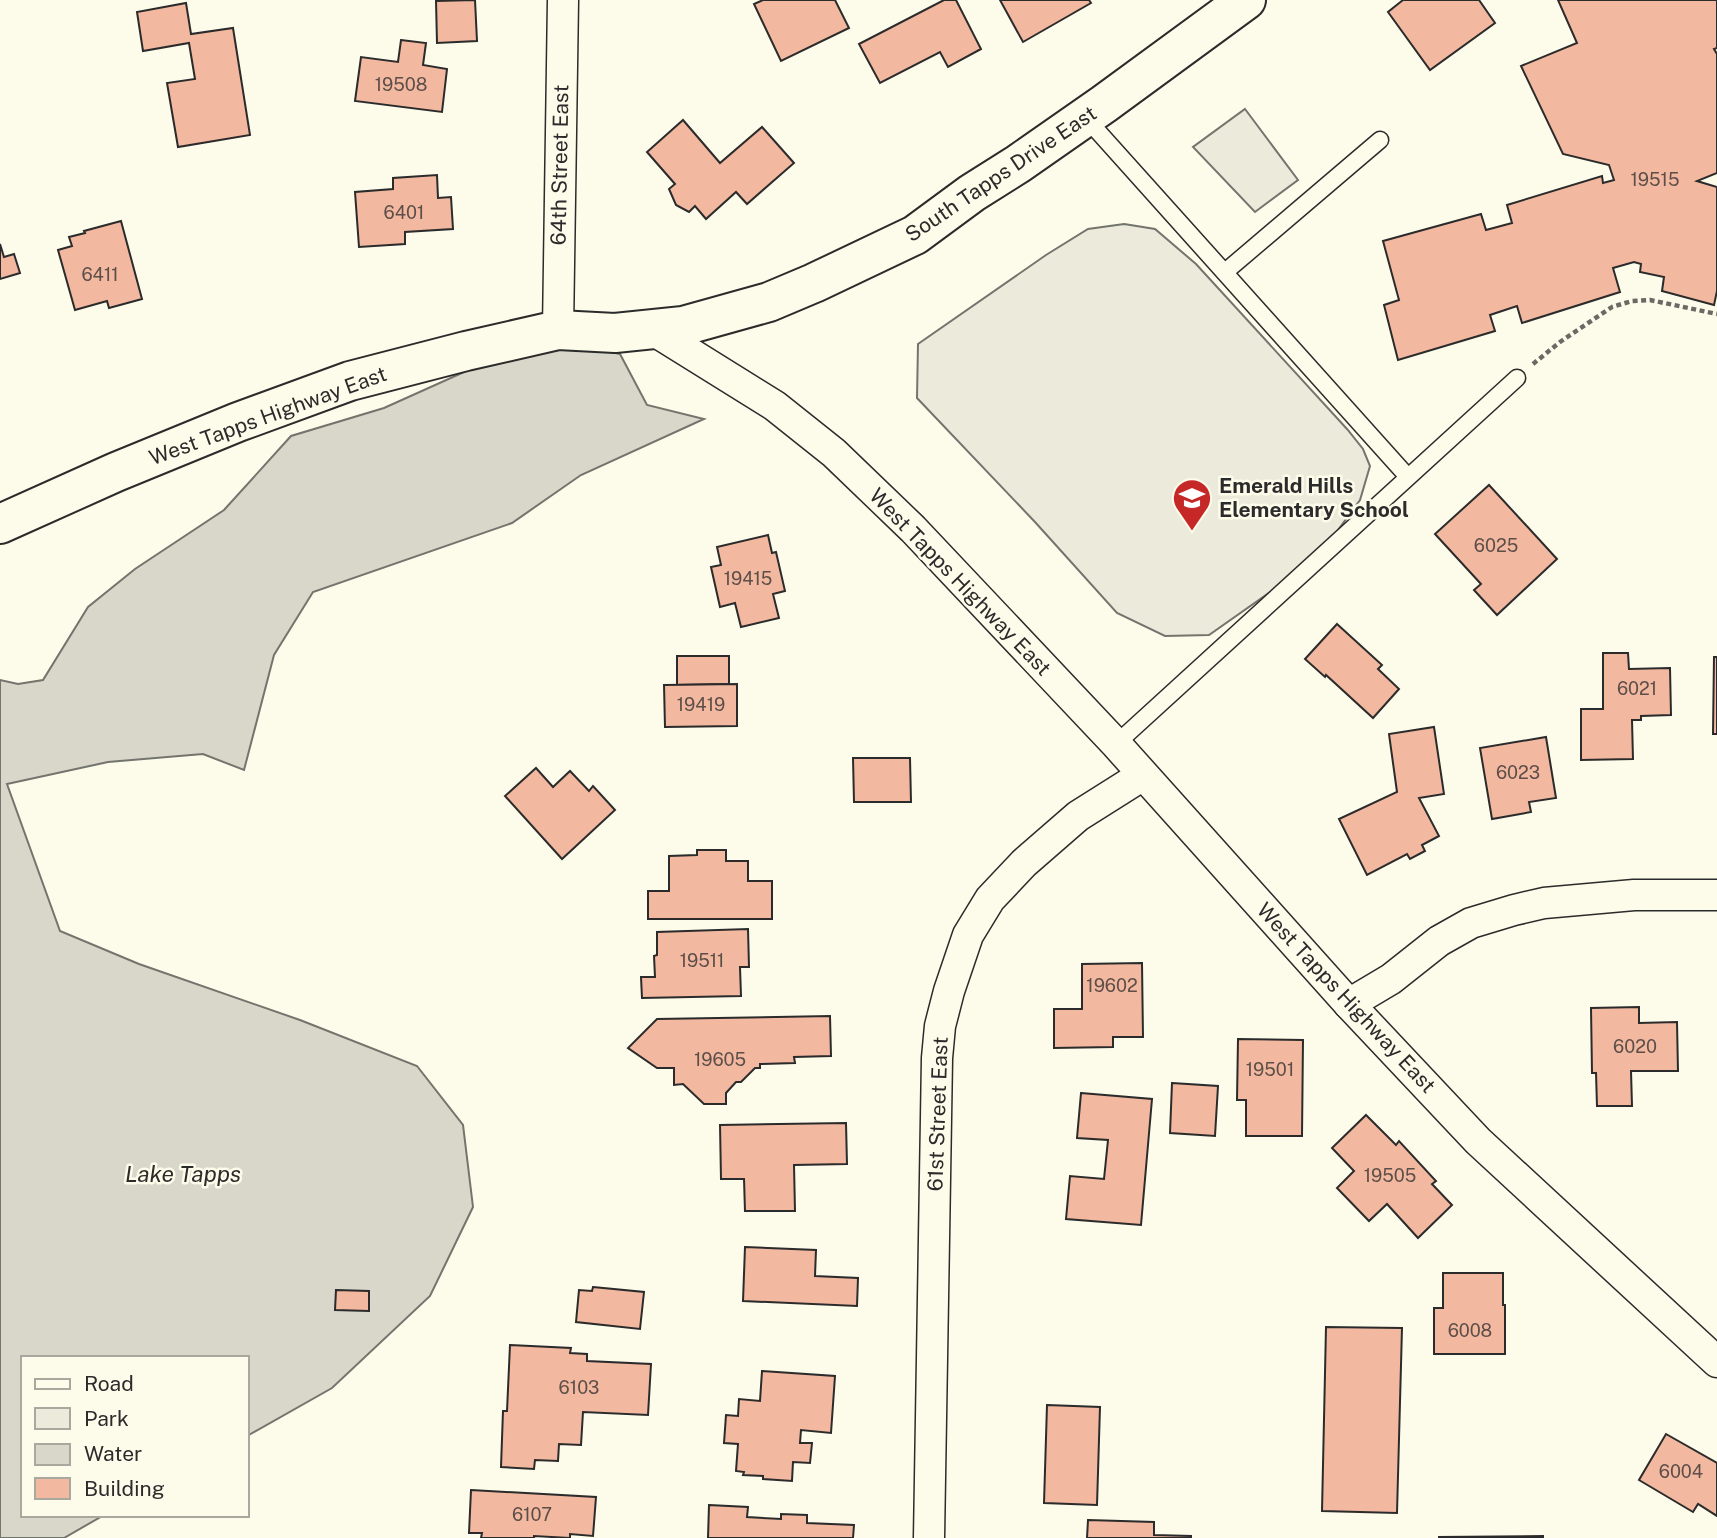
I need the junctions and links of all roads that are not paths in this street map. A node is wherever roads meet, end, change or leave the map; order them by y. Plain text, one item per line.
1 (563, 0) edge
2 (1246, 0) edge
3 (1084, 117) junction
4 (1380, 140) dead end
5 (1225, 272) junction
6 (558, 330) junction
7 (653, 330) junction
8 (1517, 379) road end
9 (1408, 477) junction
10 (0, 524) edge
11 (1116, 744) junction
12 (1143, 775) junction
13 (1717, 895) edge
14 (1349, 1004) junction
15 (1717, 1362) edge
16 (929, 1538) edge

1 - 6 street, 64th Street East
2 - 3 street, South Tapps Drive East
3 - 5 lane
3 - 7 street, South Tapps Drive East
4 - 5 lane
5 - 9 lane
6 - 7 street, West Tapps Highway East
6 - 10 street, West Tapps Highway East
7 - 11 street, West Tapps Highway East
8 - 9 lane
9 - 11 lane
11 - 12 street, West Tapps Highway East
12 - 14 street, West Tapps Highway East
12 - 16 street, 61st Street East
13 - 14 street
14 - 15 street, West Tapps Highway East

